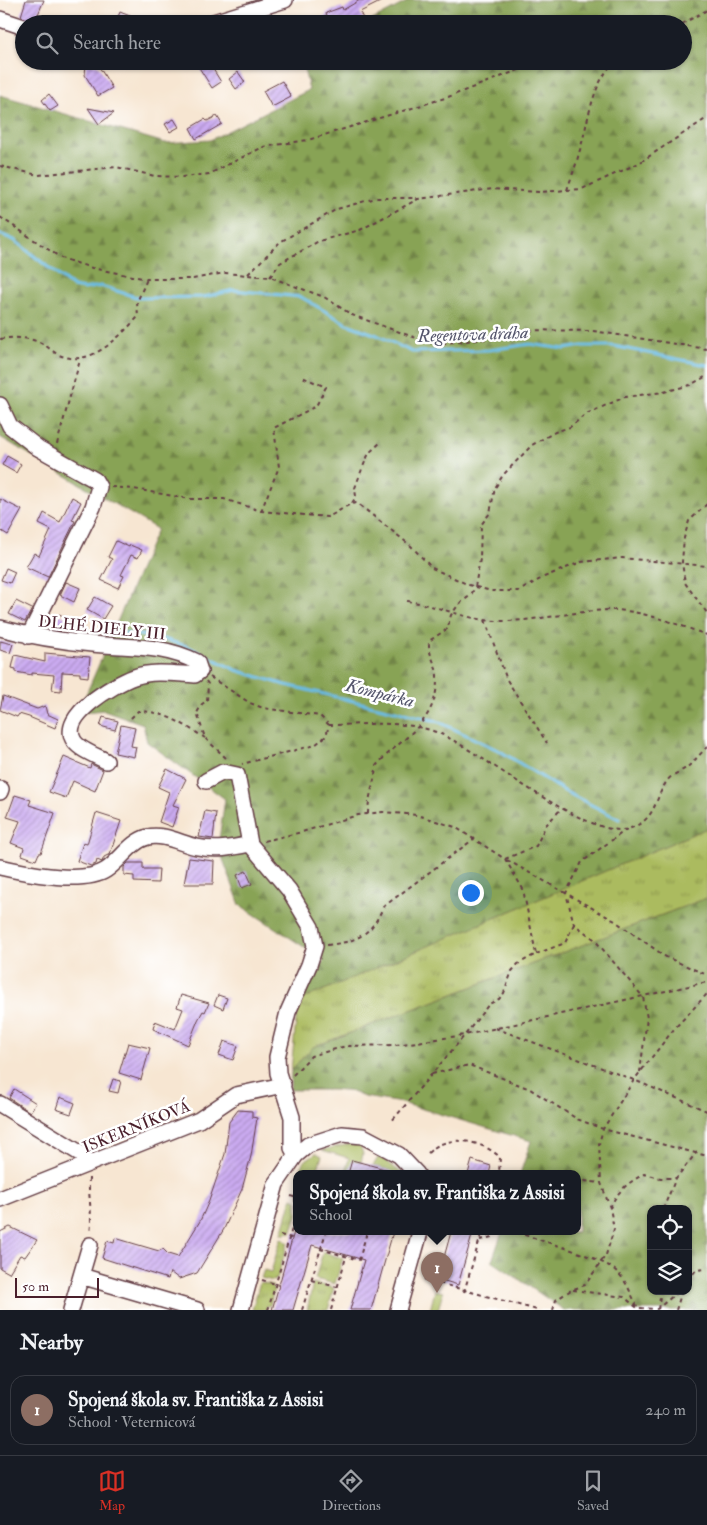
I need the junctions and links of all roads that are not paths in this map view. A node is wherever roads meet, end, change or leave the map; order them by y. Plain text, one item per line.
1 (285, 0) edge
2 (236, 15) edge
3 (0, 19) edge
4 (15, 25) edge
5 (0, 405) edge
6 (0, 628) edge
7 (29, 636) junction
8 (106, 761) dead end
9 (206, 781) dead end
10 (250, 844) junction
11 (0, 867) edge
12 (283, 1085) junction
13 (0, 1104) edge
14 (296, 1154) junction
15 (86, 1164) junction
16 (414, 1170) edge
17 (0, 1199) edge
18 (419, 1235) edge
19 (90, 1245) road end
20 (81, 1276) junction
21 (71, 1310) edge
22 (197, 1310) edge
23 (241, 1310) edge
24 (398, 1310) edge

1 - 2 street
3 - 4 street
5 - 7 street
6 - 7 street, DLHÉ DIELY III
7 - 8 street, DLHÉ DIELY III
9 - 10 street
10 - 11 street
10 - 12 street
12 - 14 street
12 - 15 street, ISKERNÍKOVÁ
13 - 15 street
14 - 16 street
14 - 23 street
15 - 17 street, ISKERNÍKOVÁ
18 - 24 street
19 - 20 street
20 - 21 street
20 - 22 street

